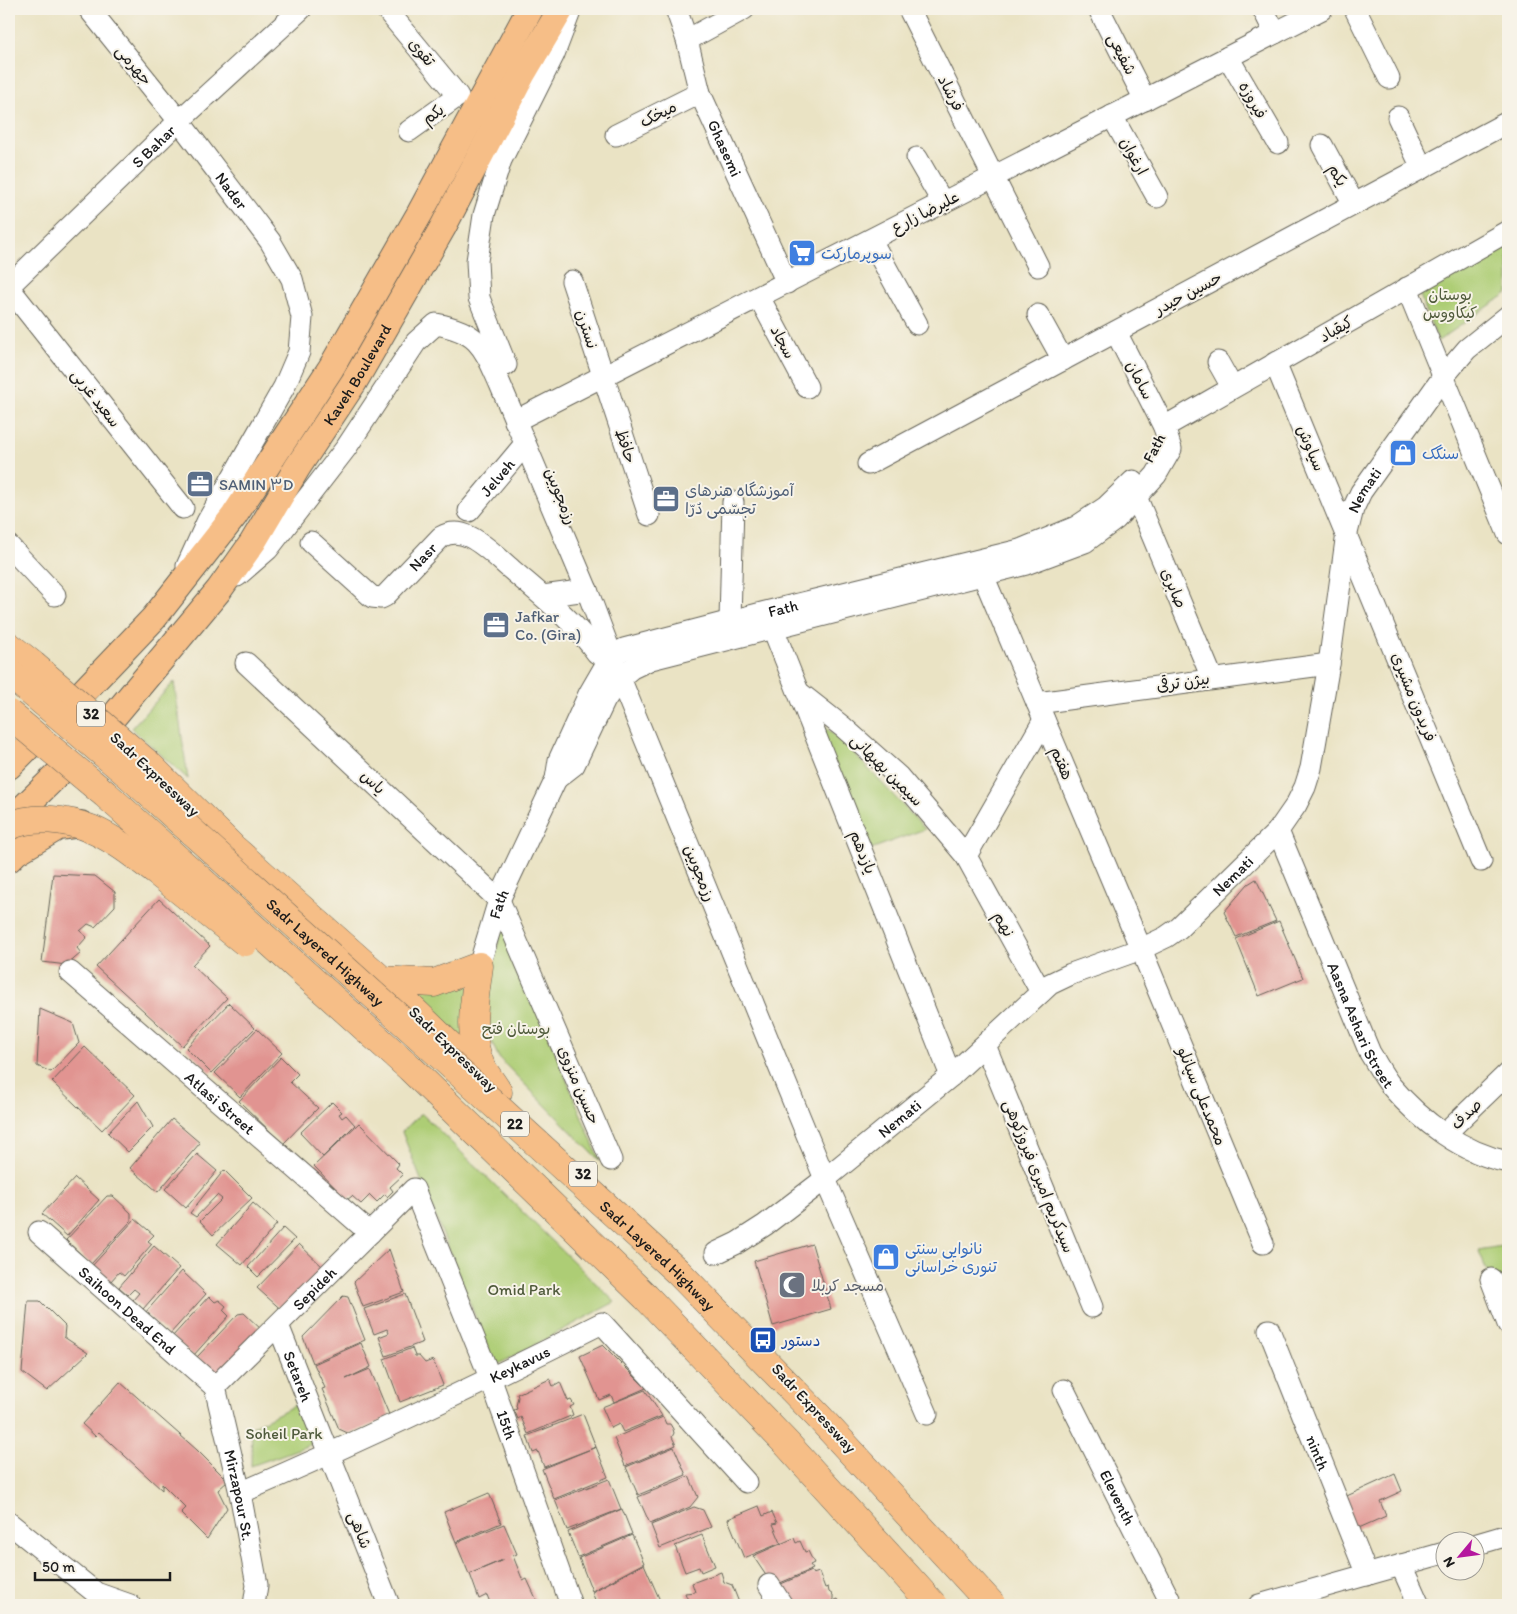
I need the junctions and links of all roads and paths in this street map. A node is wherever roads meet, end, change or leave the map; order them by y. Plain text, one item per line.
1 (89, 9) edge
2 (301, 9) edge
3 (386, 9) edge
4 (530, 9) edge
5 (562, 9) edge
6 (571, 9) edge
7 (676, 9) edge
8 (744, 9) edge
9 (909, 9) edge
10 (1099, 9) edge
11 (1263, 9) edge
12 (1322, 9) edge
13 (1355, 9) edge
14 (1276, 33) junction
15 (687, 40) junction
16 (1228, 56) junction
17 (1389, 78) dead end
18 (700, 93) junction
19 (458, 96) joint
20 (1144, 100) junction
21 (1112, 116) junction
22 (1398, 117) dead end
23 (179, 121) junction
24 (1508, 122) edge
25 (408, 131) dead end
26 (616, 135) dead end
27 (1278, 143) dead end
28 (1322, 145) dead end
29 (917, 158) dead end
30 (1422, 168) junction
31 (993, 177) junction
32 (1157, 197) dead end
33 (944, 202) junction
34 (1354, 204) junction
35 (1508, 231) edge
36 (871, 240) junction
37 (1038, 266) dead end
38 (572, 281) dead end
39 (787, 283) junction
40 (9, 287) edge
41 (1407, 288) junction
42 (759, 297) junction
43 (1038, 315) dead end
44 (1508, 316) edge
45 (917, 324) dead end
46 (1116, 332) junction
47 (1063, 360) junction
48 (1218, 362) dead end
49 (1275, 363) junction
50 (603, 376) junction
51 (1443, 377) junction
52 (807, 387) dead end
53 (1232, 388) junction
54 (522, 418) junction
55 (1164, 427) junction
56 (525, 444) junction
57 (868, 464) dead end
58 (1134, 490) junction
59 (733, 502) dead end
60 (183, 508) dead end
61 (469, 512) dead end
62 (649, 515) dead end
63 (1346, 533) junction
64 (1508, 534) edge
65 (311, 542) dead end
66 (9, 546) edge
67 (980, 568) junction
68 (219, 590) junction
69 (587, 590) junction
70 (174, 594) junction
71 (56, 595) dead end
72 (542, 596) junction
73 (770, 620) junction
74 (730, 621) junction
75 (9, 646) edge
76 (611, 652) junction
77 (246, 663) dead end
78 (1329, 664) junction
79 (21, 669) edge
80 (626, 673) junction
81 (1212, 678) junction
82 (85, 690) dead end
83 (800, 694) junction
84 (1040, 711) junction
85 (9, 714) edge
86 (114, 716) dead end
87 (9, 724) edge
88 (28, 748) dead end
89 (9, 766) edge
90 (58, 774) dead end
91 (556, 779) junction
92 (9, 824) edge
93 (1278, 831) junction
94 (966, 856) junction
95 (9, 859) edge
96 (1481, 861) dead end
97 (197, 879) junction
98 (499, 900) junction
99 (1141, 950) junction
100 (478, 966) junction
101 (70, 972) dead end
102 (382, 980) junction
103 (1041, 992) junction
104 (985, 1045) junction
105 (410, 1068) junction
106 (1508, 1073) edge
107 (951, 1076) junction
108 (498, 1092) junction
109 (1445, 1134) junction
110 (611, 1160) dead end
111 (1508, 1162) edge
112 (825, 1179) junction
113 (414, 1189) joint
114 (39, 1232) dead end
115 (370, 1233) junction
116 (1262, 1243) dead end
117 (716, 1253) dead end
118 (1492, 1279) dead end
119 (1092, 1306) dead end
120 (1508, 1324) edge
121 (278, 1325) junction
122 (1269, 1330) dead end
123 (491, 1380) junction
124 (214, 1387) junction
125 (1064, 1390) dead end
126 (927, 1414) dead end
127 (330, 1454) junction
128 (746, 1482) dead end
129 (240, 1493) junction
130 (9, 1523) edge
131 (1508, 1536) edge
132 (1484, 1542) edge
133 (1434, 1556) edge
134 (1401, 1565) junction
135 (1367, 1575) junction
136 (769, 1585) dead end
137 (130, 1605) edge
138 (254, 1605) edge
139 (389, 1605) edge
140 (571, 1605) edge
141 (782, 1605) edge
142 (923, 1605) edge
143 (934, 1605) edge
144 (992, 1605) edge
145 (998, 1605) edge
146 (1172, 1605) edge
147 (1258, 1605) edge
148 (1419, 1605) edge

1 - 23 street, جهرمی
2 - 23 street, S Bahar
3 - 19 street, تقوی
4 - 70 main road, Kaveh Boulevard
5 - 68 main road, Kaveh Boulevard
6 - 54 street, رزمجوبین
7 - 15 street, Ghasemi
8 - 15 street
9 - 31 street, فرشاد
10 - 20 street, شفیعی
11 - 14 street
12 - 14 street, علیرضا زارع
13 - 17 street
14 - 16 street, علیرضا زارع
15 - 18 street, Ghasemi
16 - 20 street, علیرضا زارع
16 - 27 street, فیروزه
18 - 26 street, میخک
18 - 39 street, Ghasemi
19 - 25 street, یکم
20 - 21 street, علیرضا زارع
21 - 31 street, علیرضا زارع
21 - 32 street, ارغوان
22 - 30 street
23 - 40 street, S Bahar
23 - 70 street, Nader
24 - 30 street, حسین حیدر
28 - 34 street, یکم
29 - 33 street
30 - 34 street, حسین حیدر
31 - 33 street, علیرضا زارع
31 - 37 street, فرشاد
33 - 36 street, علیرضا زارع
34 - 46 street, حسین حیدر
35 - 41 street, کیقباد
36 - 39 street, علیرضا زارع
36 - 45 street
38 - 50 street, نسترن
39 - 42 street, علیرضا زارع
40 - 60 street, سعید غربی
41 - 49 street, کیقباد
41 - 51 street
42 - 50 street, علیرضا زارع
42 - 52 street, سجاد
43 - 47 street
44 - 51 street, Nemati
46 - 47 street, حسین حیدر
46 - 55 street, سامان
47 - 57 street, حسین حیدر
48 - 53 street
49 - 53 street, کیقباد
49 - 63 street, سیاوش
50 - 54 street, علیرضا زارع
50 - 62 street, حافظ
51 - 63 street, Nemati
51 - 64 street
53 - 55 street, کیقباد
54 - 56 street, رزمجوبین
54 - 68 street, رزمجوبین
54 - 76 street, رزمجوبین
55 - 58 street, Fath
56 - 61 street, Jelveh
56 - 69 street, رزمجوبین
58 - 67 street, Fath
58 - 81 street, صابری
59 - 74 street
63 - 78 street, Nemati
63 - 96 street, فریدون مشیری
65 - 72 street, Nasr
66 - 71 street
67 - 73 street, Fath
67 - 84 street, هفتم
68 - 86 main road, Kaveh Boulevard
69 - 72 street
69 - 76 street, رزمجوبین
70 - 82 main road, Kaveh Boulevard
72 - 76 street, Nasr
73 - 74 street, Fath
73 - 80 street, Fath
73 - 83 street, یازدهم
74 - 76 street, Fath
75 - 79 highway, Sadr Expressway / 32
76 - 80 street, رزمجوبین
76 - 91 street, Fath
77 - 98 street, یاس
78 - 81 street, بیژن ترقی
78 - 93 street, Nemati
79 - 102 highway, Sadr Expressway / 32, bridge
79 - 144 highway, Sadr Layered Highway / 22, bridge
80 - 91 street
80 - 112 street, رزمجوبین
81 - 84 street, بیژن ترقی
83 - 94 street, سیمین بهبهانی
83 - 107 street, یازدهم
84 - 94 street
84 - 99 street, هفتم
85 - 105 highway, Sadr Layered Highway / 22, bridge
87 - 97 highway
88 - 89 main road
90 - 92 main road
91 - 98 street, Fath
92 - 105 highway, bridge
93 - 99 street, Nemati
93 - 109 street, Aasna Ashari Street
94 - 103 street, نهم
95 - 97 main road
97 - 142 highway
98 - 100 street, Fath
98 - 110 street, حسین منزوی
99 - 103 street, Nemati
99 - 116 street, محمدعلی سپانلو
100 - 102 highway
100 - 108 highway
101 - 115 street, Atlasi Street
102 - 108 highway, Sadr Expressway / 32
103 - 104 street, Nemati
104 - 107 street, Nemati
104 - 119 street, سیدکریم امیری فیروزکوهی
105 - 143 highway, Sadr Layered Highway / 22, bridge
106 - 109 street, صدف
107 - 112 street, Nemati
108 - 145 highway, Sadr Expressway / 32
109 - 111 street, Aasna Ashari Street
112 - 117 street, Nemati
112 - 126 street, رزمجوبین
113 - 115 street, Sepideh
113 - 123 street, 15th
114 - 124 street, Saihoon Dead End
115 - 121 street, Sepideh
118 - 120 street
121 - 124 street, Sepideh
121 - 127 street, Setareh
122 - 135 street, ninth
123 - 127 street, Keykavus
123 - 128 street, Keykavus
123 - 140 street, 15th
124 - 129 street, Mirzapour St.
125 - 146 street, Eleventh
127 - 129 street, Keykavus
127 - 139 street, شاهی
129 - 138 street, Mirzapour St.
130 - 137 street
131 - 132 street
133 - 134 street
134 - 135 street
134 - 148 street
135 - 147 street
136 - 141 street

